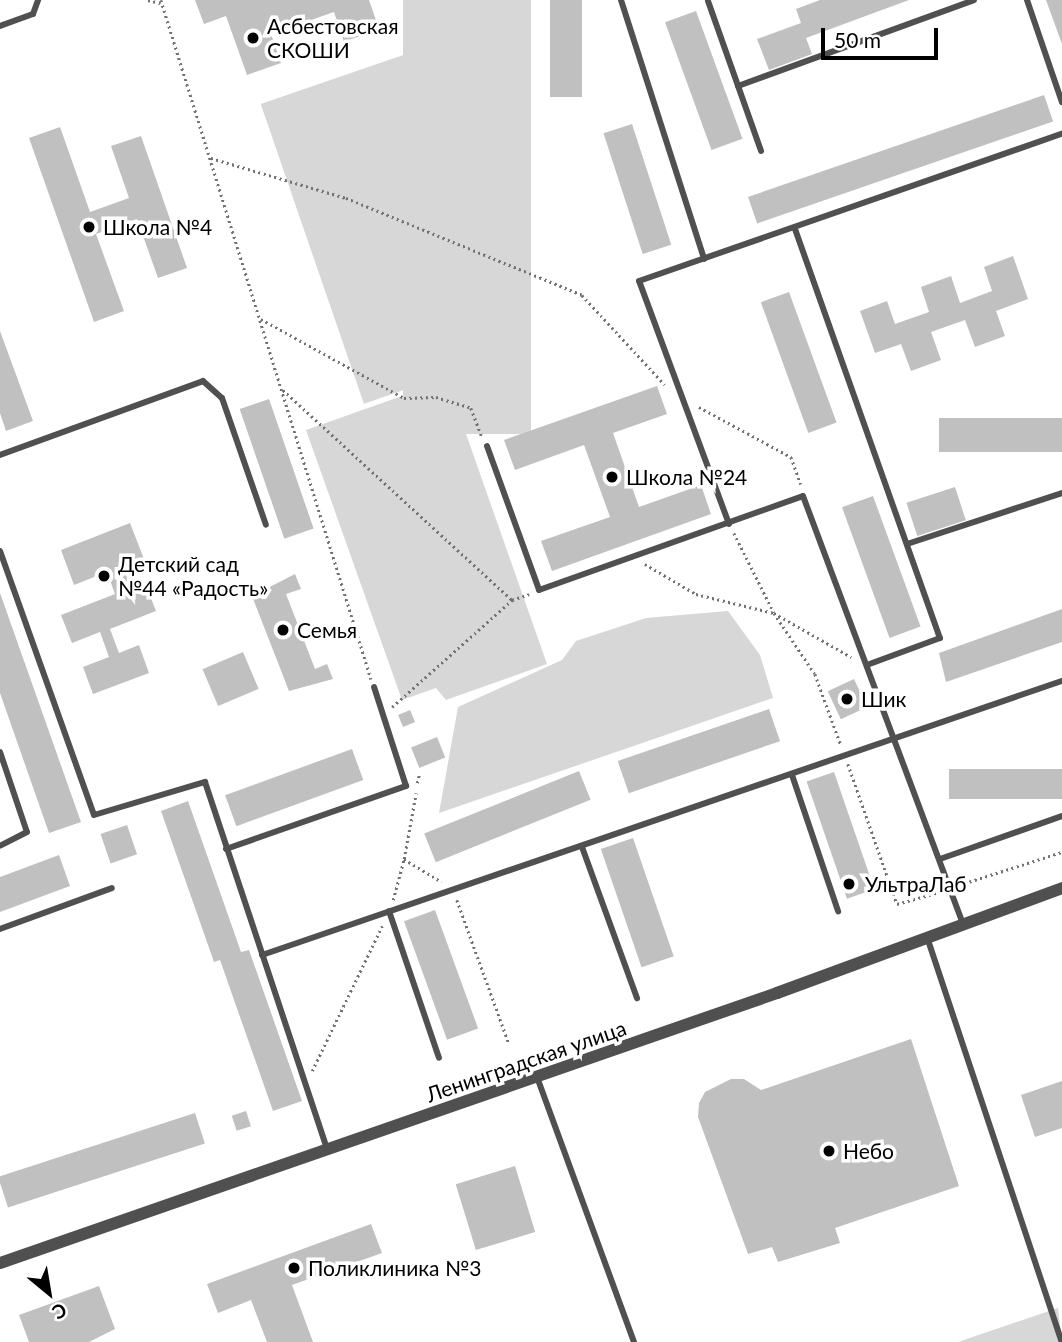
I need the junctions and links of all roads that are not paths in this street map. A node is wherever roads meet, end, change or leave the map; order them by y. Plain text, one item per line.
1 (38, 0) edge
2 (621, 0) edge
3 (974, 0) edge
4 (1027, 0) edge
5 (708, 1) edge
6 (0, 26) edge
7 (738, 86) junction
8 (1062, 102) edge
9 (1062, 134) edge
10 (761, 152) dead end
11 (795, 229) junction
12 (704, 259) junction
13 (486, 446) road end
14 (0, 455) edge
15 (1062, 493) edge
16 (729, 524) junction
17 (266, 525) dead end
18 (907, 544) junction
19 (0, 551) edge
20 (867, 665) junction
21 (1062, 681) edge
22 (374, 687) road end
23 (895, 740) junction
24 (0, 752) edge
25 (792, 775) junction
26 (1062, 816) edge
27 (0, 846) edge
28 (582, 847) junction
29 (226, 849) junction
30 (940, 859) junction
31 (112, 888) dead end
32 (1062, 888) edge
33 (389, 911) junction
34 (838, 911) dead end
35 (962, 922) junction
36 (0, 929) edge
37 (927, 937) junction
38 (262, 955) junction
39 (637, 998) dead end
40 (439, 1058) dead end
41 (537, 1077) junction
42 (328, 1151) junction
43 (0, 1263) edge
44 (634, 1342) edge
45 (1062, 1342) edge

1 - 6 lane
2 - 12 lane
3 - 7 lane
4 - 8 lane
5 - 7 lane
7 - 10 lane
9 - 11 lane
11 - 12 lane
11 - 18 lane
12 - 16 lane
13 - 16 lane
14 - 17 lane
15 - 18 lane
16 - 20 lane
18 - 20 lane
19 - 29 lane
20 - 23 lane
21 - 23 lane
22 - 29 lane
23 - 25 lane
23 - 30 lane
24 - 27 lane
25 - 28 lane
25 - 34 lane
26 - 30 lane
28 - 33 lane
28 - 39 lane
29 - 38 lane
30 - 35 lane
31 - 36 lane
32 - 35 street, Ленинградская улица
33 - 38 lane
33 - 40 lane
35 - 37 street, Ленинградская улица
37 - 41 street, Ленинградская улица
37 - 45 lane
38 - 42 lane
41 - 42 street, Ленинградская улица
41 - 44 lane
42 - 43 street, Ленинградская улица

